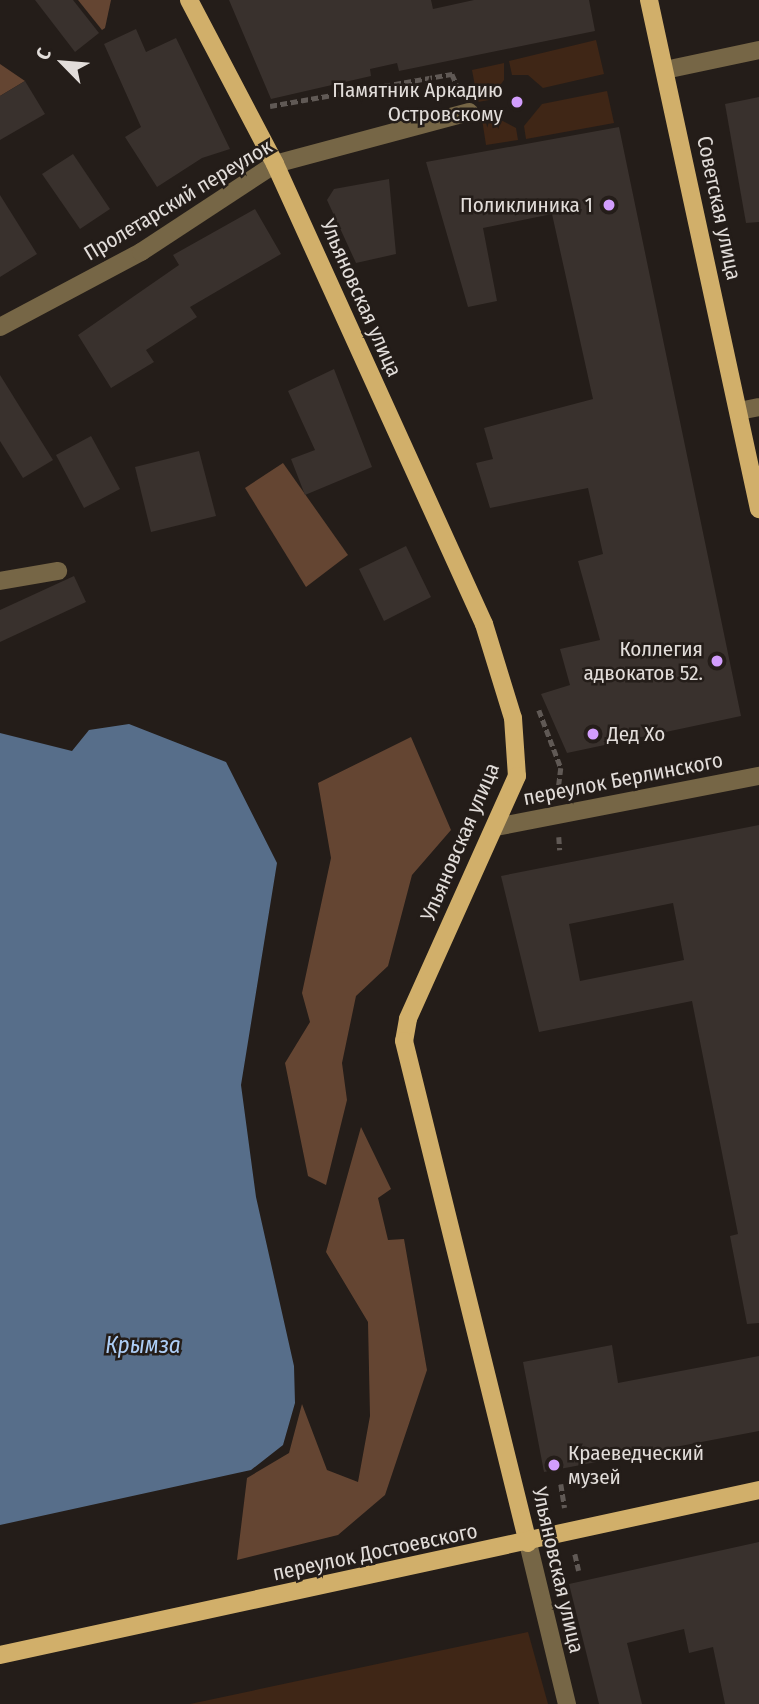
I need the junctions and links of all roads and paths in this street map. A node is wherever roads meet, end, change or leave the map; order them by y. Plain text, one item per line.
1 (189, 0) edge
2 (649, 0) edge
3 (759, 50) edge
4 (665, 70) junction
5 (245, 110) junction
6 (469, 112) joint
7 (275, 164) junction
8 (0, 327) edge
9 (759, 407) edge
10 (739, 411) junction
11 (759, 509) edge
12 (58, 571) dead end
13 (0, 581) edge
14 (539, 710) dead end
15 (759, 776) edge
16 (556, 815) junction
17 (496, 827) junction
18 (560, 850) dead end
19 (759, 1490) edge
20 (528, 1543) junction
21 (0, 1655) edge
22 (567, 1704) edge

1 - 5 main road, Ульяновская улица
2 - 4 main road, Советская улица
3 - 4 street
4 - 10 main road, Советская улица
5 - 6 path
5 - 7 main road, Ульяновская улица
6 - 7 street, Пролетарский переулок
7 - 8 street, Пролетарский переулок
7 - 17 main road, Ульяновская улица
9 - 10 street
10 - 11 main road, Советская улица
12 - 13 street
14 - 16 path
15 - 16 street, переулок Берлинского
16 - 17 street, переулок Берлинского
16 - 18 path
17 - 20 main road, Ульяновская улица
19 - 20 main road, переулок Достоевского
20 - 21 main road, переулок Достоевского
20 - 22 street, Ульяновская улица

